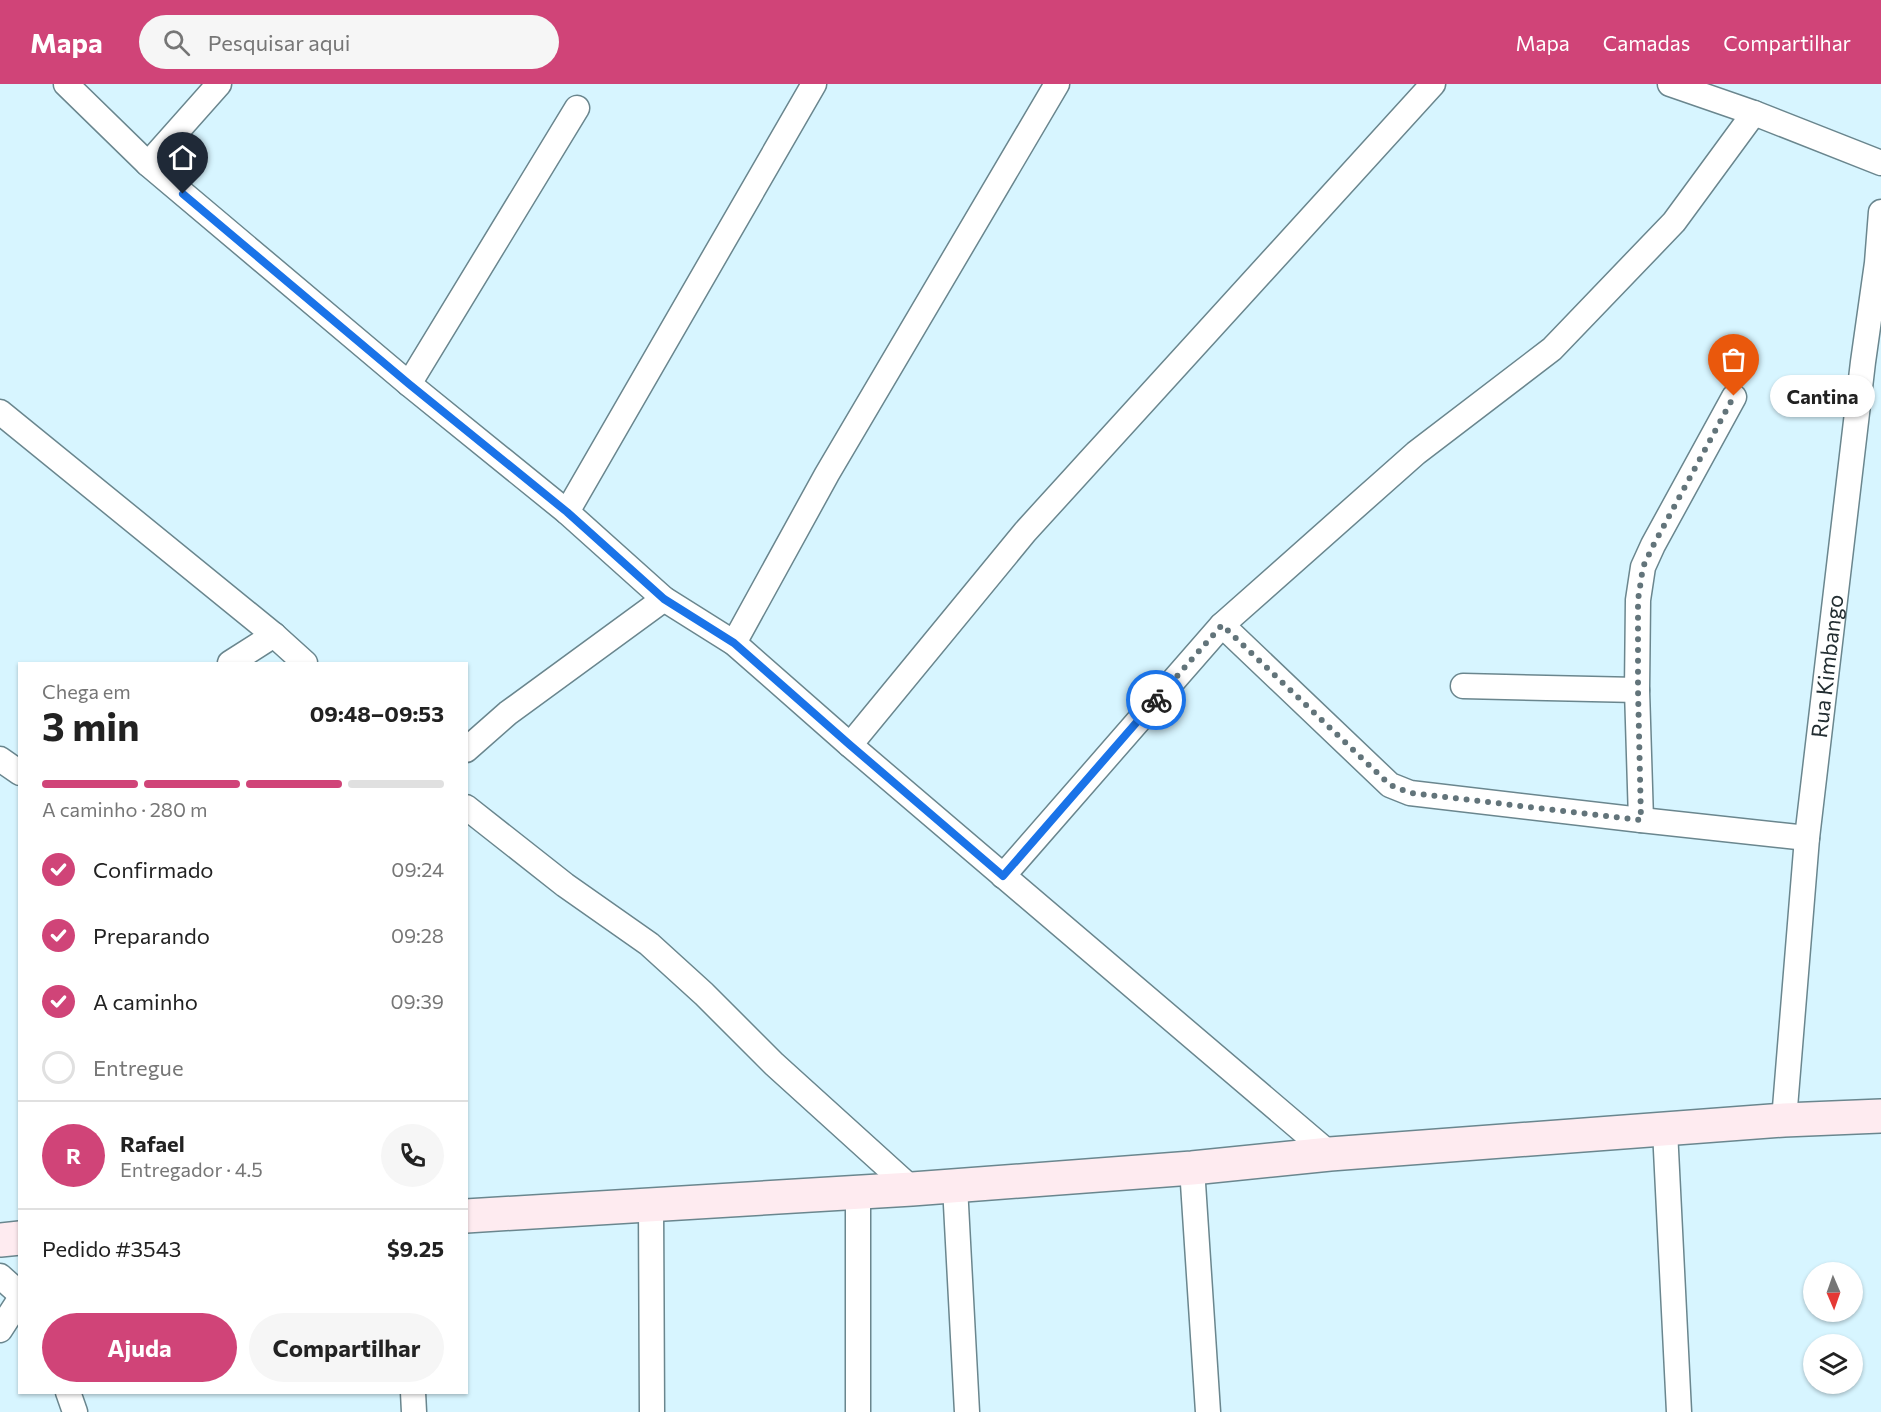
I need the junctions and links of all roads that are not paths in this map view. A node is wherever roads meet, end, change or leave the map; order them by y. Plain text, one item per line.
1 (66, 84) edge
2 (219, 84) edge
3 (814, 84) edge
4 (1057, 84) edge
5 (1433, 84) edge
6 (1670, 84) edge
7 (577, 108) dead end
8 (1754, 113) junction
9 (1881, 163) edge
10 (148, 164) junction
11 (1881, 212) edge
12 (1872, 364) edge
13 (409, 384) junction
14 (1734, 396) dead end
15 (0, 412) edge
16 (567, 512) junction
17 (664, 599) junction
18 (1222, 625) junction
19 (274, 635) junction
20 (734, 643) junction
21 (232, 662) edge
22 (304, 662) edge
23 (1462, 686) dead end
24 (1638, 690) junction
25 (850, 745) junction
26 (468, 748) edge
27 (0, 759) edge
28 (18, 772) edge
29 (468, 809) edge
30 (1641, 820) junction
31 (1807, 838) junction
32 (1003, 876) junction
33 (1881, 1116) edge
34 (1784, 1120) junction
35 (1665, 1130) junction
36 (1330, 1154) junction
37 (1192, 1168) junction
38 (955, 1186) junction
39 (912, 1189) junction
40 (858, 1193) junction
41 (651, 1204) junction
42 (468, 1216) edge
43 (18, 1238) edge
44 (0, 1240) edge
45 (0, 1276) edge
46 (18, 1292) edge
47 (18, 1302) edge
48 (0, 1330) edge
49 (69, 1394) edge
50 (413, 1394) edge
51 (75, 1412) edge
52 (414, 1412) edge
53 (652, 1412) edge
54 (858, 1412) edge
55 (967, 1412) edge
56 (1208, 1412) edge
57 (1679, 1412) edge

1 - 10 street
2 - 10 street
3 - 16 street
4 - 20 street
5 - 25 street
6 - 8 street
7 - 13 street
8 - 9 street
8 - 18 street
10 - 13 street
11 - 12 street, Rua Kimbango
12 - 31 street, Rua Kimbango
13 - 16 street
14 - 24 street
15 - 19 street
16 - 17 street
17 - 20 street
17 - 26 street
18 - 30 street
18 - 32 street
19 - 21 street
19 - 22 street
20 - 25 street
23 - 24 street
24 - 30 street
25 - 32 street
27 - 28 street
29 - 39 street
30 - 31 street
31 - 34 street, Rua Kimbango
32 - 36 street
33 - 34 street
34 - 35 street
35 - 36 street
35 - 57 street
36 - 37 street
37 - 38 street
37 - 56 street
38 - 39 street
38 - 55 street
39 - 40 street
40 - 41 street
40 - 54 street
41 - 42 street
41 - 53 street
43 - 44 street
45 - 46 street
47 - 48 street
49 - 51 street
50 - 52 street

